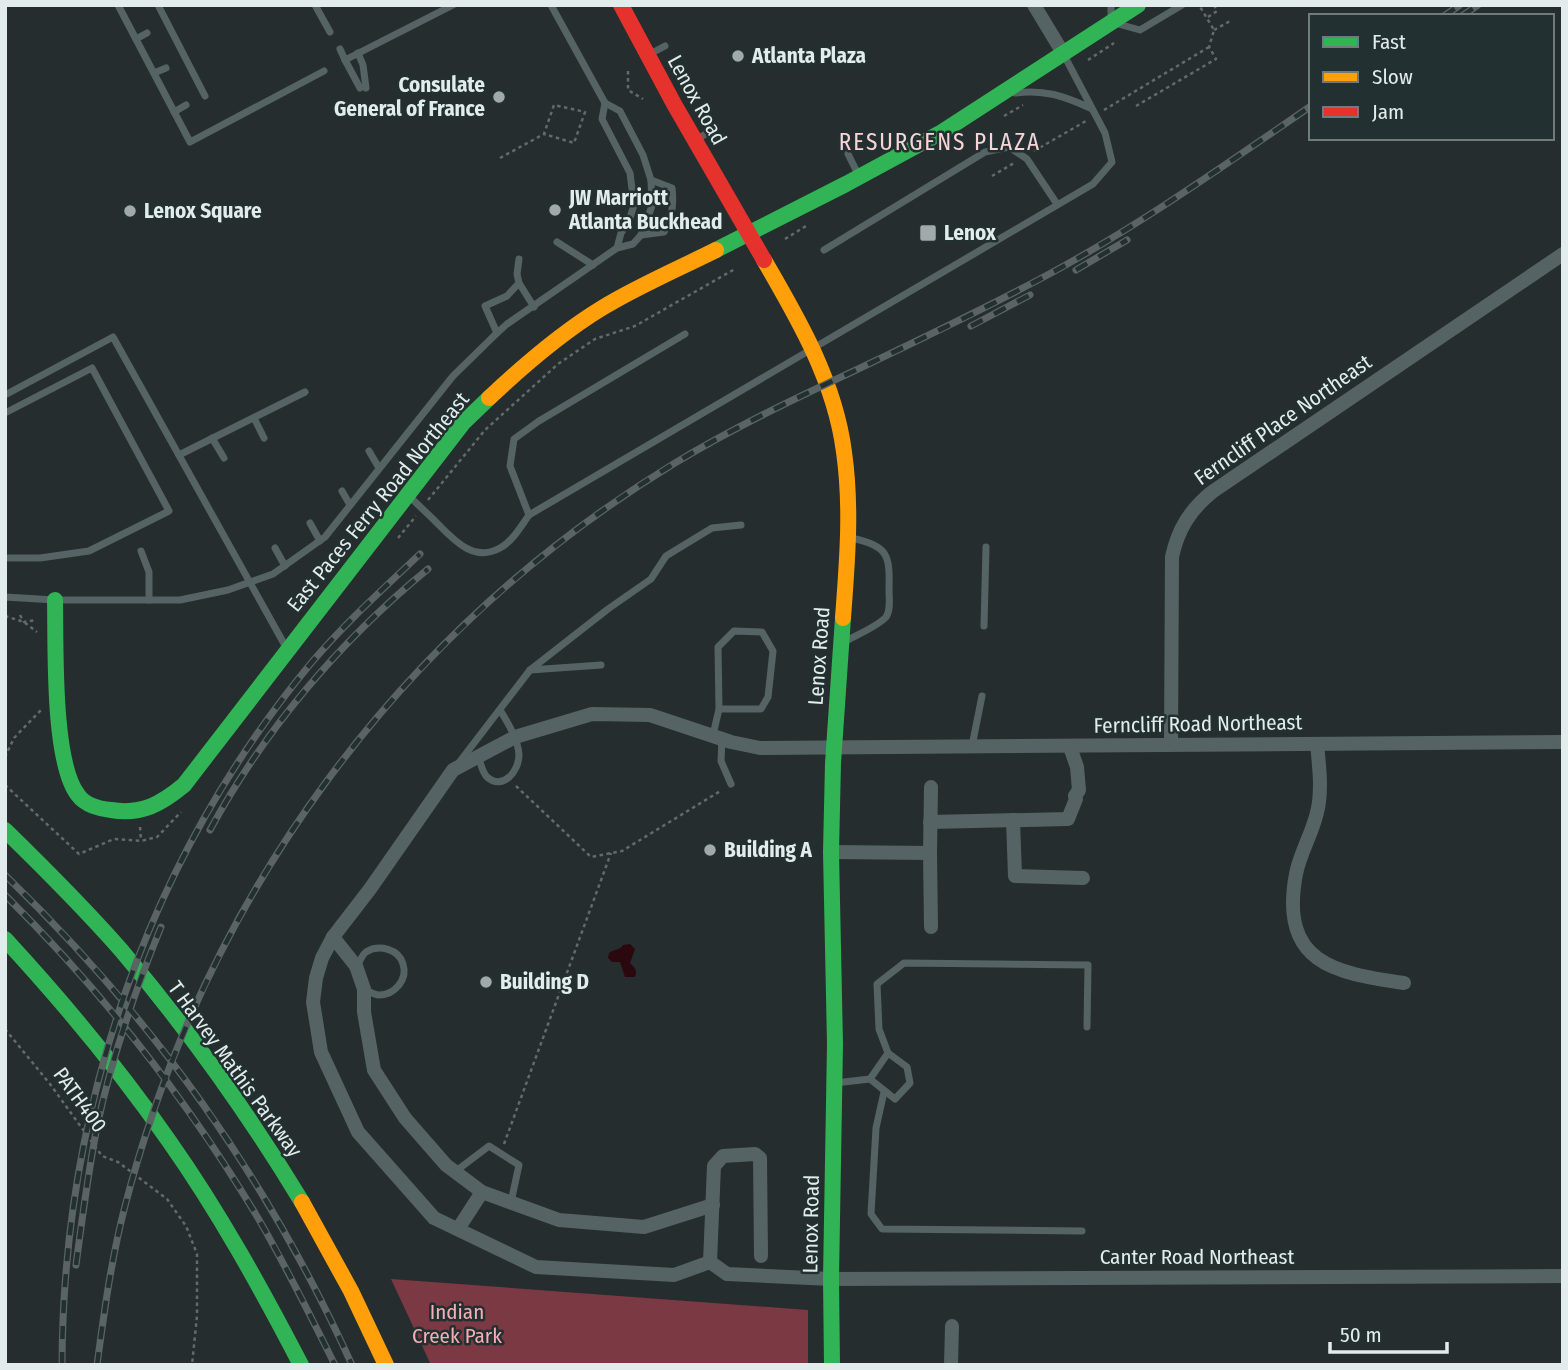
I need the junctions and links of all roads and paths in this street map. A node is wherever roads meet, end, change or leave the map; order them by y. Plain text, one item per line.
1 (118, 5) edge
2 (158, 5) edge
3 (315, 5) edge
4 (551, 5) edge
5 (621, 5) edge
6 (1034, 5) edge
7 (1138, 5) edge
8 (1182, 5) edge
9 (1214, 5) edge
10 (451, 6) edge
11 (1200, 6) edge
12 (1111, 14) edge
13 (1207, 18) junction
14 (1232, 20) dead end
15 (1214, 30) junction
16 (330, 32) dead end
17 (147, 33) dead end
18 (136, 39) junction
19 (665, 46) dead end
20 (1209, 47) junction
21 (340, 49) dead end
22 (358, 53) junction
23 (1063, 53) junction
24 (648, 55) junction
25 (345, 60) junction
26 (166, 68) dead end
27 (324, 71) dead end
28 (628, 71) dead end
29 (155, 73) junction
30 (1002, 95) junction
31 (205, 96) dead end
32 (643, 99) dead end
33 (605, 103) junction
34 (186, 105) dead end
35 (1136, 106) dead end
36 (1091, 108) junction
37 (174, 112) junction
38 (715, 129) dead end
39 (544, 134) junction
40 (694, 140) junction
41 (848, 154) dead end
42 (1030, 154) dead end
43 (500, 158) dead end
44 (1019, 160) dead end
45 (859, 176) junction
46 (992, 176) dead end
47 (651, 180) junction
48 (1057, 204) junction
49 (641, 234) junction
50 (748, 234) junction
51 (557, 242) dead end
52 (617, 248) junction
53 (824, 250) dead end
54 (1563, 254) edge
55 (519, 259) dead end
56 (593, 265) junction
57 (519, 283) junction
58 (534, 307) junction
59 (497, 333) junction
60 (685, 334) dead end
61 (305, 392) dead end
62 (5, 395) edge
63 (5, 413) edge
64 (254, 418) junction
65 (212, 438) junction
66 (264, 438) dead end
67 (369, 452) dead end
68 (179, 455) junction
69 (224, 458) dead end
70 (379, 468) junction
71 (342, 491) dead end
72 (408, 495) junction
73 (350, 505) junction
74 (529, 515) junction
75 (310, 523) dead end
76 (741, 525) dead end
77 (848, 538) junction
78 (320, 541) junction
79 (986, 547) dead end
80 (275, 548) dead end
81 (141, 551) dead end
82 (5, 558) edge
83 (285, 566) junction
84 (5, 597) edge
85 (55, 600) junction
86 (149, 600) junction
87 (20, 615) dead end
88 (5, 616) edge
89 (36, 621) dead end
90 (24, 622) junction
91 (984, 626) dead end
92 (37, 632) dead end
93 (841, 644) junction
94 (288, 650) junction
95 (601, 666) dead end
96 (530, 670) junction
97 (982, 696) dead end
98 (45, 706) dead end
99 (500, 709) junction
100 (719, 709) junction
101 (514, 737) junction
102 (718, 737) junction
103 (1563, 742) edge
104 (1317, 744) junction
105 (1171, 745) junction
106 (972, 747) junction
107 (1064, 747) junction
108 (833, 748) junction
109 (5, 757) edge
110 (478, 757) junction
111 (453, 770) junction
112 (508, 779) junction
113 (731, 784) joint
114 (930, 787) dead end
115 (1013, 820) junction
116 (930, 822) junction
117 (5, 830) edge
118 (831, 852) junction
119 (611, 853) junction
120 (930, 853) junction
121 (1083, 878) dead end
122 (931, 927) dead end
123 (333, 937) junction
124 (5, 939) edge
125 (356, 966) junction
126 (1404, 983) dead end
127 (364, 989) junction
128 (1087, 1027) dead end
129 (5, 1029) edge
130 (888, 1054) junction
131 (870, 1079) junction
132 (834, 1083) junction
133 (884, 1092) junction
134 (501, 1153) junction
135 (456, 1171) junction
136 (482, 1192) junction
137 (511, 1203) junction
138 (713, 1205) junction
139 (458, 1229) junction
140 (1082, 1231) dead end
141 (761, 1256) dead end
142 (710, 1262) junction
143 (1563, 1276) edge
144 (831, 1279) junction
145 (952, 1326) dead end
146 (192, 1365) edge
147 (301, 1365) edge
148 (386, 1365) edge
149 (832, 1365) edge
150 (951, 1365) edge

1 - 18 lane
2 - 31 lane
3 - 16 lane
4 - 33 lane
5 - 24 main road, Lenox Road
6 - 23 street
7 - 12 main road, East Paces Ferry Road Northeast
8 - 12 lane
9 - 13 path
10 - 22 lane
11 - 13 path
12 - 23 main road, East Paces Ferry Road Northeast
13 - 15 path
14 - 15 path
15 - 20 path
17 - 18 lane
18 - 29 lane
19 - 24 lane
20 - 35 path
20 - 42 path
21 - 25 lane
22 - 25 lane
22 - 25 lane
23 - 30 main road, East Paces Ferry Road Northeast
23 - 36 lane
24 - 40 main road, Lenox Road
26 - 29 lane
27 - 37 lane
28 - 32 path
29 - 37 lane
30 - 36 lane
30 - 45 main road, East Paces Ferry Road Northeast
33 - 47 lane
33 - 52 lane
34 - 37 lane
36 - 48 lane
38 - 40 lane
39 - 39 path
39 - 43 path
40 - 50 main road, Lenox Road
41 - 45 lane
44 - 46 path
45 - 50 main road, East Paces Ferry Road Northeast
47 - 49 lane
47 - 49 lane
48 - 53 lane
48 - 74 lane
49 - 52 lane
50 - 72 main road, East Paces Ferry Road Northeast
50 - 77 main road, Lenox Road
51 - 56 lane
52 - 56 lane
54 - 105 street, Ferncliff Place Northeast
55 - 57 lane
56 - 58 lane
57 - 58 lane
57 - 59 lane
58 - 59 lane
59 - 70 lane
60 - 74 lane
61 - 64 lane
62 - 68 lane
63 - 82 lane
64 - 65 lane
64 - 66 lane
65 - 68 lane
65 - 69 lane
67 - 70 lane
68 - 94 lane
70 - 73 lane
71 - 73 lane
72 - 74 lane
72 - 94 main road, East Paces Ferry Road Northeast
73 - 78 lane
75 - 78 lane
76 - 96 lane
77 - 93 main road, Lenox Road
77 - 93 lane
78 - 83 lane
79 - 91 lane
80 - 83 lane
81 - 86 lane
83 - 86 lane
84 - 85 lane
85 - 86 lane
85 - 94 main road, East Paces Ferry Road Northeast
87 - 90 path
88 - 90 path
89 - 90 path
90 - 92 path
93 - 108 main road, Lenox Road
95 - 96 lane
96 - 99 lane
97 - 106 lane
98 - 109 path
99 - 101 lane
99 - 111 lane
100 - 100 lane
100 - 102 lane
101 - 102 street, Ferncliff Road Northeast
101 - 110 street, Ferncliff Road Northeast
101 - 112 lane
102 - 108 street, Ferncliff Road Northeast
102 - 113 lane
103 - 104 street, Ferncliff Road Northeast
104 - 105 street, Ferncliff Road Northeast
104 - 126 street
105 - 107 street, Ferncliff Road Northeast
106 - 107 street, Ferncliff Road Northeast
106 - 108 street, Ferncliff Road Northeast
107 - 115 street
108 - 118 main road, Lenox Road
110 - 111 street, Ferncliff Road Northeast
110 - 112 lane
111 - 123 street
112 - 119 path
113 - 119 path
114 - 116 street
115 - 116 street
115 - 121 street
116 - 120 street
117 - 148 main road, T Harvey Mathis Parkway
118 - 120 street
118 - 132 main road, Lenox Road
119 - 134 path
120 - 122 street
123 - 125 street
123 - 139 street
124 - 147 main road
125 - 127 street
125 - 127 lane
127 - 135 street
128 - 130 lane
129 - 146 path, PATH400
130 - 131 lane
130 - 133 lane
131 - 132 lane
131 - 133 lane
132 - 144 main road, Lenox Road
133 - 140 lane
134 - 135 lane
134 - 137 lane
135 - 136 street
136 - 137 street
136 - 139 street
137 - 138 street
138 - 141 street
138 - 142 street
139 - 142 street
142 - 144 street, Canter Road Northeast
143 - 144 street, Canter Road Northeast
144 - 149 main road, Lenox Road
145 - 150 street

